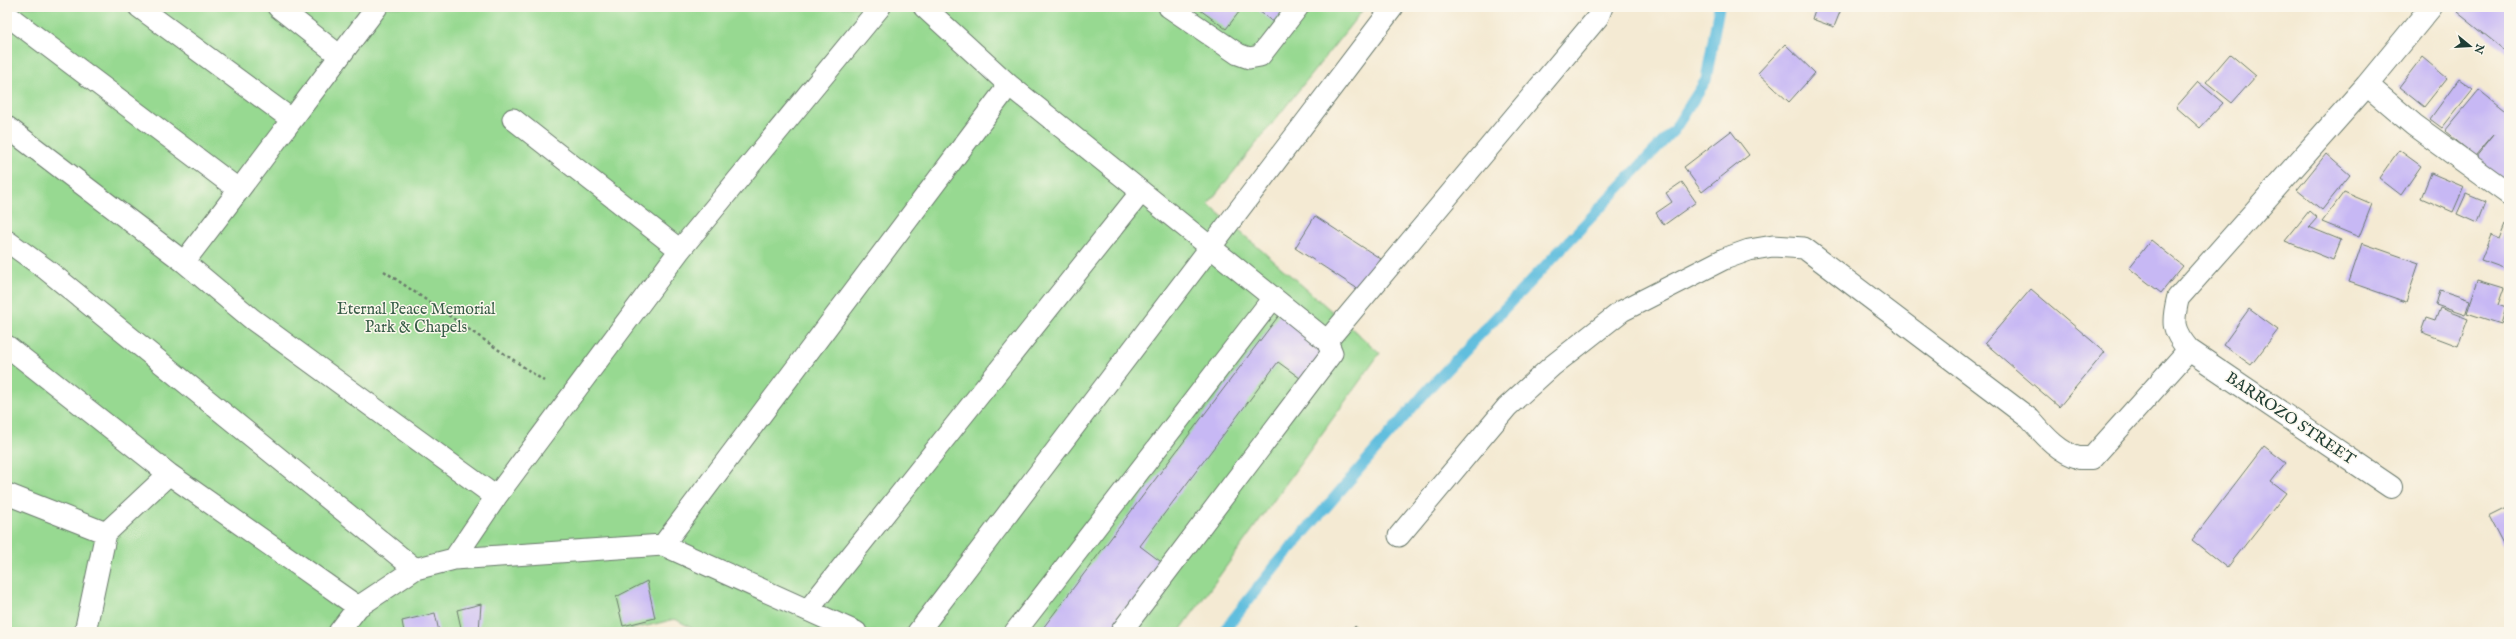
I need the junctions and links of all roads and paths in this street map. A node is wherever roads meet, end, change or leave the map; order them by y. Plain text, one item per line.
1 (139, 7) edge
2 (278, 7) edge
3 (377, 7) edge
4 (880, 7) edge
5 (924, 7) edge
6 (1169, 7) edge
7 (1298, 7) edge
8 (1394, 7) edge
9 (1602, 7) edge
10 (2431, 7) edge
11 (7, 15) edge
12 (340, 56) junction
13 (1009, 85) junction
14 (2367, 85) junction
15 (291, 119) junction
16 (513, 119) dead end
17 (7, 127) edge
18 (239, 190) junction
19 (1141, 192) junction
20 (2509, 194) edge
21 (7, 241) edge
22 (1212, 249) junction
23 (680, 250) junction
24 (184, 262) junction
25 (384, 271) dead end
26 (1273, 298) junction
27 (1327, 341) junction
28 (7, 346) edge
29 (2189, 350) junction
30 (571, 399) junction
31 (2080, 458) joint
32 (169, 474) junction
33 (2391, 488) dead end
34 (7, 494) edge
35 (496, 497) junction
36 (106, 533) junction
37 (1399, 536) dead end
38 (663, 545) junction
39 (454, 559) junction
40 (415, 569) junction
41 (358, 607) junction
42 (808, 610) junction
43 (84, 632) edge
44 (339, 632) edge
45 (856, 632) edge
46 (918, 632) edge
47 (1015, 632) edge
48 (1121, 632) edge

1 - 15 lane
2 - 12 lane
3 - 12 lane
4 - 23 lane
5 - 13 lane
6 - 7 lane
8 - 22 lane
9 - 27 lane
10 - 14 street, BARROZO STREET
11 - 18 lane
12 - 15 lane
13 - 19 lane
13 - 38 lane
14 - 20 street
14 - 29 street, BARROZO STREET
15 - 18 lane
16 - 23 lane
17 - 24 lane
18 - 24 lane
19 - 22 lane
19 - 42 lane
21 - 40 lane
22 - 26 lane
22 - 46 lane
23 - 30 lane
24 - 35 lane
25 - 30 path
26 - 27 lane
26 - 47 lane
27 - 48 lane
28 - 32 lane
29 - 31 street
29 - 33 street, BARROZO STREET
30 - 35 lane
31 - 37 lane
32 - 36 lane
32 - 41 lane
34 - 36 lane
35 - 39 lane
36 - 43 lane
38 - 39 lane
38 - 42 lane
39 - 40 lane
40 - 41 lane
41 - 44 lane
42 - 45 lane

